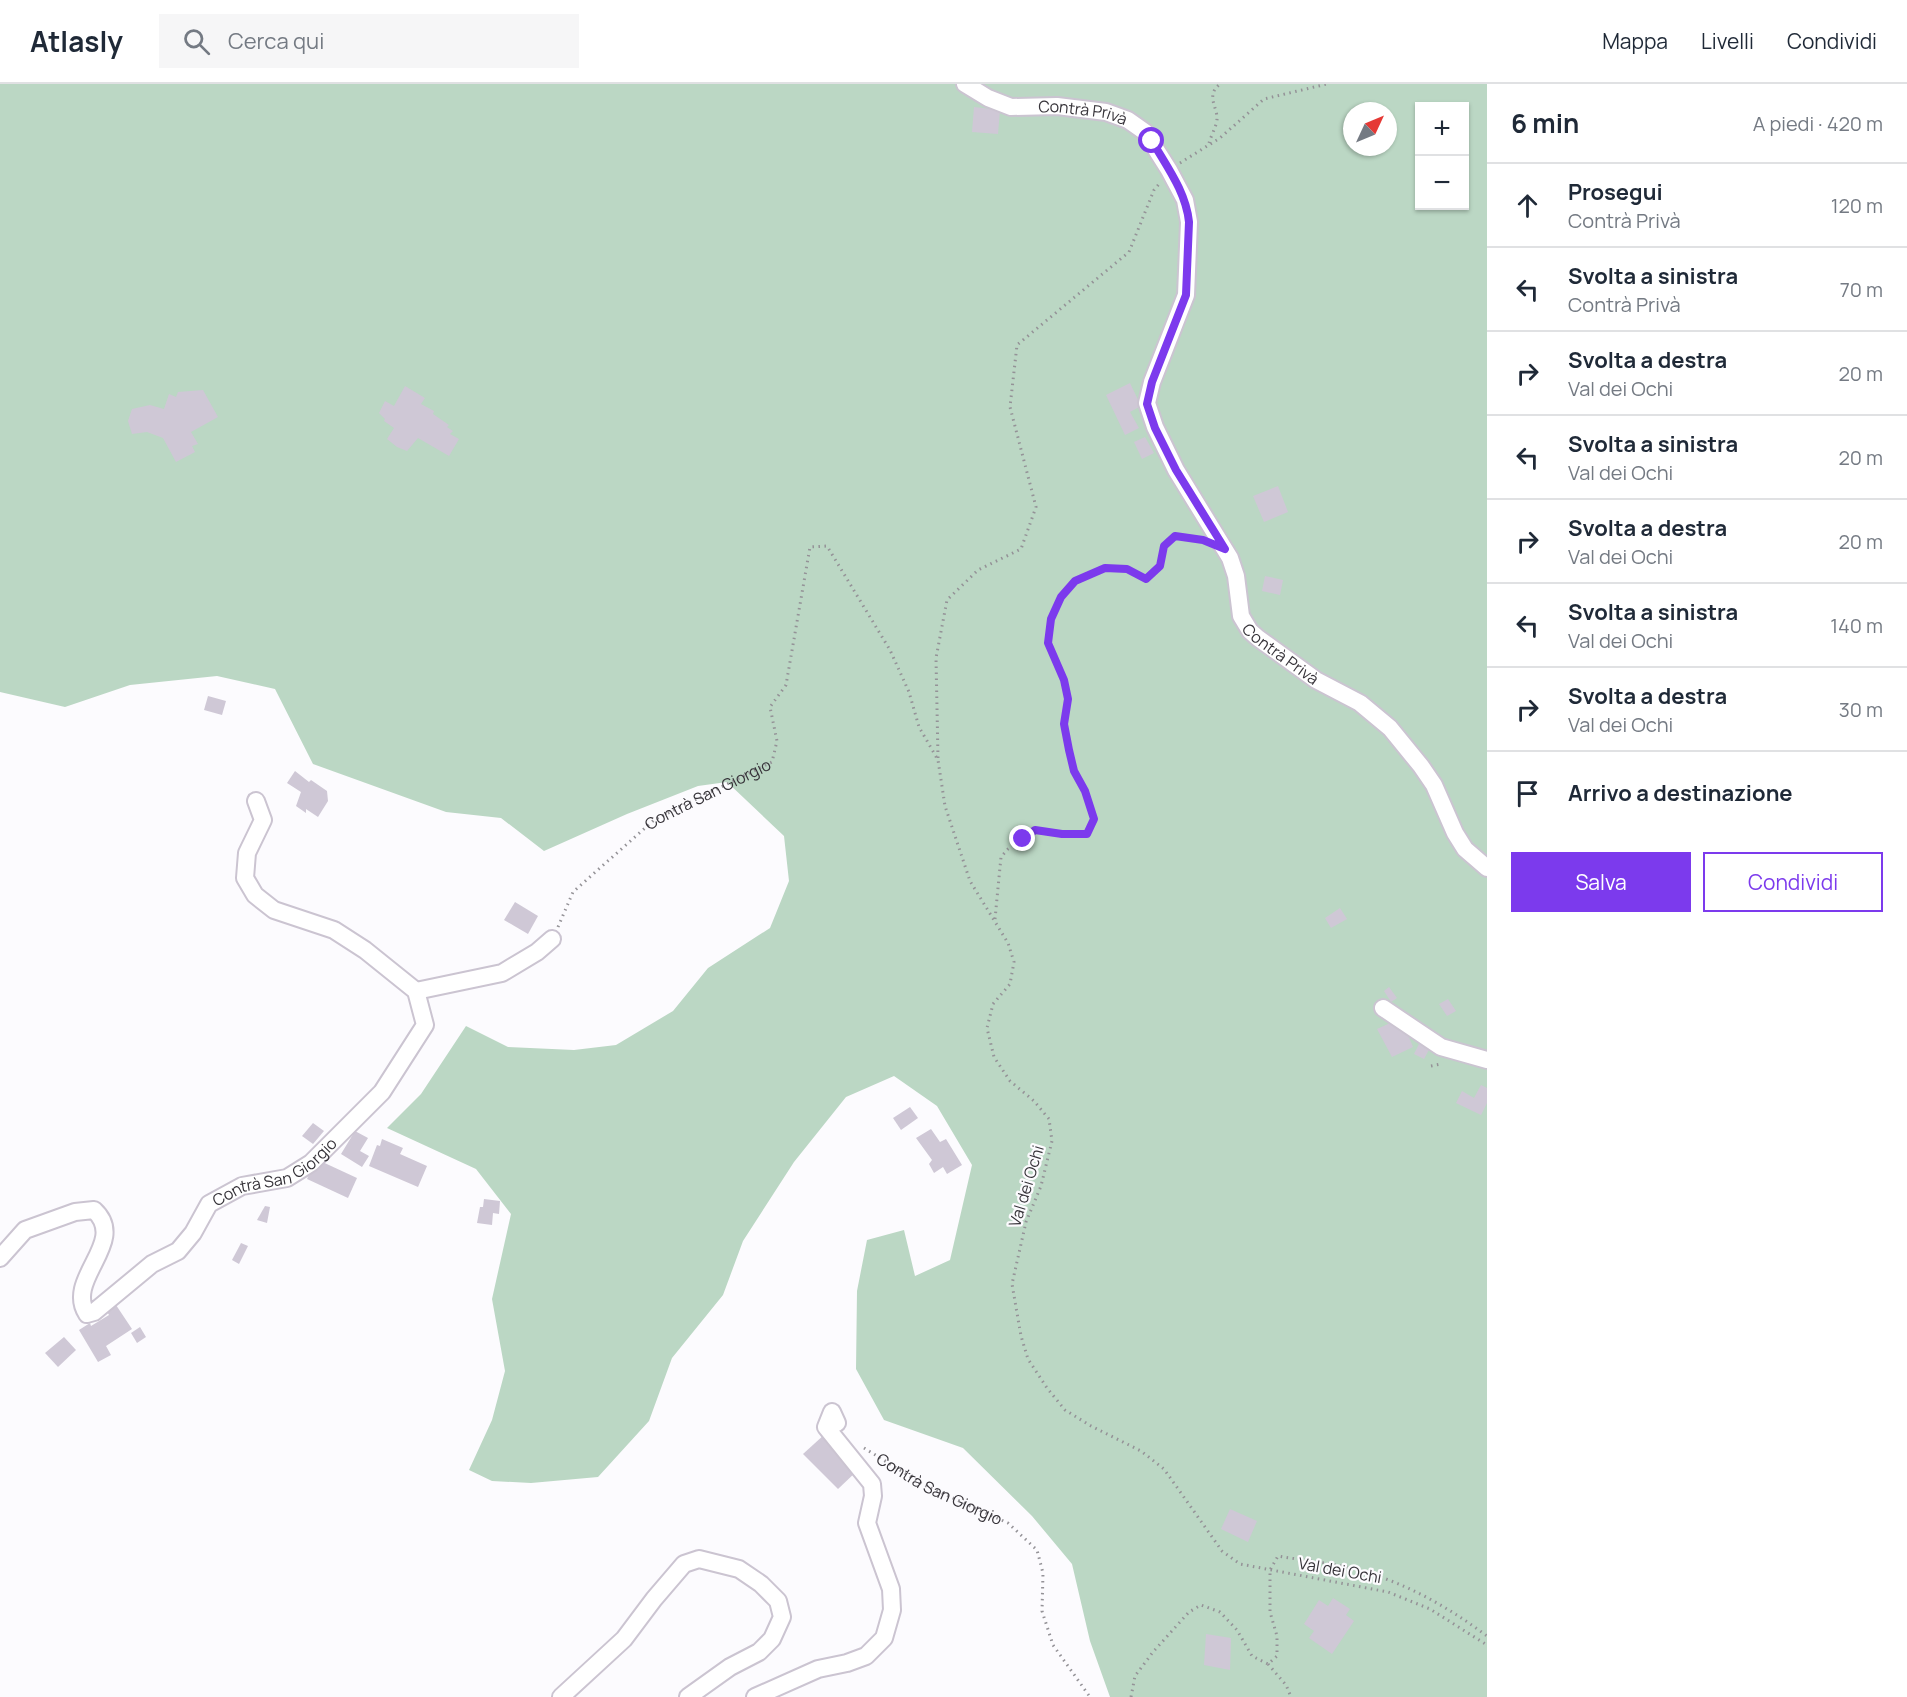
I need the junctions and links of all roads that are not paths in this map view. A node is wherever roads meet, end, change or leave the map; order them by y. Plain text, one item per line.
1 (965, 84) edge
2 (256, 801) dead end
3 (1487, 868) edge
4 (552, 939) road end
5 (416, 991) junction
6 (1383, 1008) dead end
7 (1487, 1060) edge
8 (0, 1258) edge
9 (837, 1423) dead end
10 (561, 1697) edge
11 (688, 1697) edge
12 (755, 1697) edge

1 - 3 street, Contrà Privà
2 - 5 street
4 - 5 street
5 - 8 street, Contrà San Giorgio
6 - 7 street
9 - 12 street, Contrà San Giorgio
10 - 11 street

